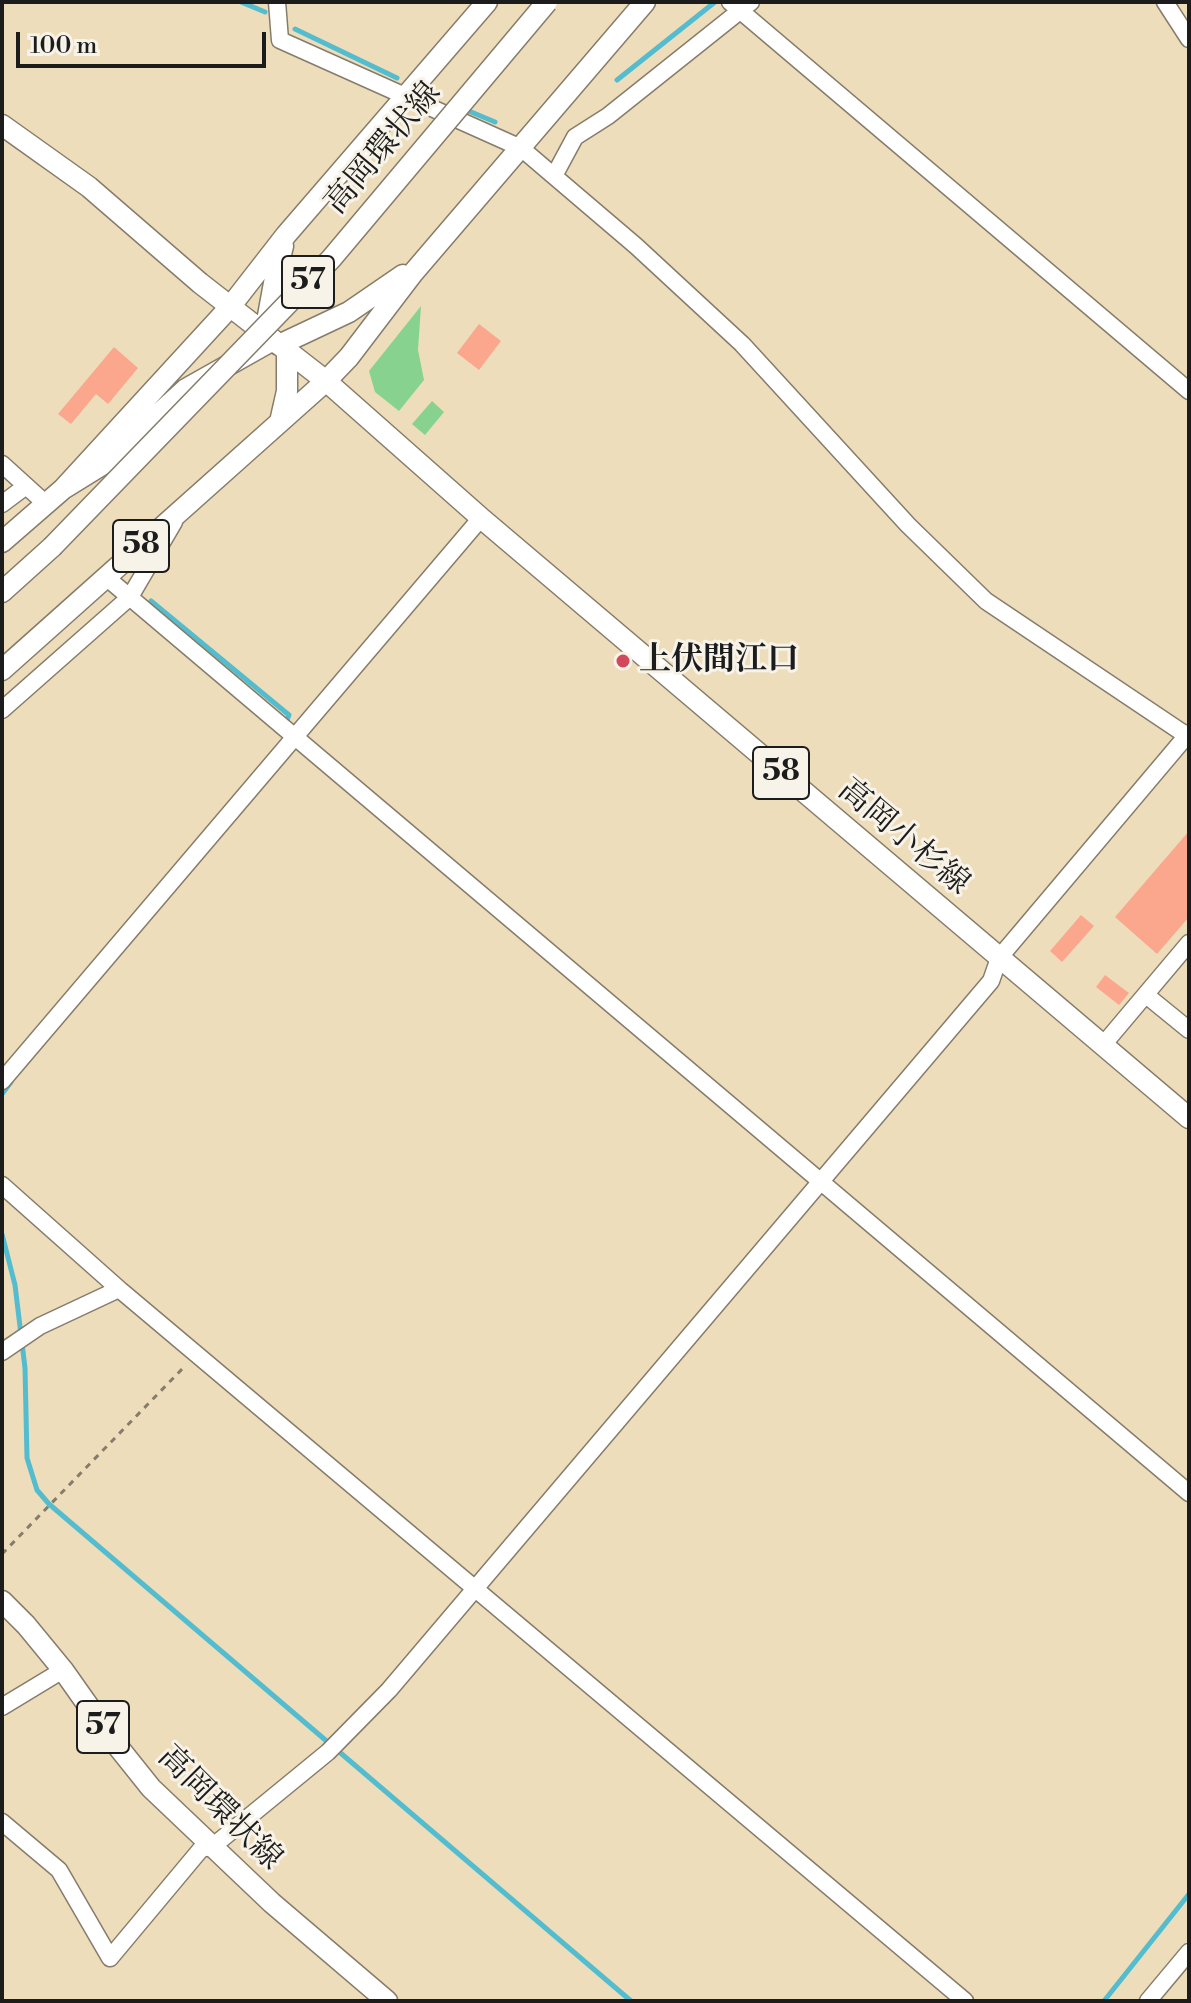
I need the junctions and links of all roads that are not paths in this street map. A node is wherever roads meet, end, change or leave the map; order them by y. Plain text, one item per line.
1 (277, 2) edge
2 (487, 2) edge
3 (547, 2) edge
4 (645, 2) edge
5 (1165, 2) edge
6 (741, 5) edge
7 (1189, 39) edge
8 (408, 95) junction
9 (2, 125) edge
10 (521, 148) junction
11 (554, 176) junction
12 (286, 235) junction
13 (423, 261) junction
14 (230, 307) junction
15 (276, 343) junction
16 (326, 381) junction
17 (1189, 391) edge
18 (280, 422) junction
19 (2, 464) edge
20 (26, 486) junction
21 (63, 489) junction
22 (45, 503) junction
23 (2, 504) edge
24 (181, 510) junction
25 (481, 518) junction
26 (2, 542) edge
27 (52, 547) junction
28 (107, 578) junction
29 (2, 585) edge
30 (2, 592) edge
31 (130, 597) junction
32 (2, 670) edge
33 (2, 710) edge
34 (1188, 735) edge
35 (292, 737) junction
36 (1189, 943) edge
37 (999, 958) junction
38 (1146, 995) junction
39 (1189, 1030) edge
40 (1103, 1045) junction
41 (2, 1081) edge
42 (1189, 1118) edge
43 (822, 1180) junction
44 (2, 1185) edge
45 (119, 1289) junction
46 (2, 1352) edge
47 (1189, 1493) edge
48 (477, 1588) junction
49 (2, 1601) edge
50 (63, 1670) junction
51 (2, 1707) edge
52 (2, 1822) edge
53 (212, 1847) junction
54 (1189, 1952) edge
55 (387, 2001) edge
56 (965, 2001) edge
57 (1148, 2001) edge

1 - 8 street
2 - 8 main road, 57
3 - 27 main road, 高岡環状線 / 57, bridge
4 - 10 main road, 57
5 - 7 street
6 - 11 street
6 - 17 street
8 - 10 street
8 - 12 main road, 57
9 - 14 main road, 57
10 - 11 street
10 - 13 main road, 57
11 - 34 street
12 - 14 main road, 57
12 - 15 main road
13 - 15 main road
13 - 16 main road, 57
14 - 15 main road, 57
14 - 21 main road
15 - 16 main road, 57
15 - 18 main road
15 - 21 main road
16 - 18 main road, 58
16 - 25 main road, 高岡小杉線 / 58
18 - 24 main road, 58
19 - 20 street
20 - 22 street
20 - 23 street
21 - 22 main road
22 - 26 main road
24 - 28 main road, 58
24 - 31 street
25 - 35 street
25 - 37 main road, 高岡小杉線 / 58
27 - 29 main road, 高岡環状線 / 57
27 - 30 main road, 高岡環状線 / 57
28 - 31 street
28 - 32 main road, 58
31 - 33 street
31 - 35 street
34 - 37 street
35 - 41 street
35 - 43 street
36 - 38 street
37 - 40 main road, 高岡小杉線 / 58
37 - 43 street
38 - 39 street
38 - 40 street
40 - 42 main road, 高岡小杉線 / 58
43 - 47 street
43 - 48 street
44 - 45 street
45 - 46 street
45 - 48 street
48 - 53 street
48 - 56 street
49 - 50 main road, 高岡環状線 / 57
50 - 51 street
50 - 53 main road, 高岡環状線 / 57
52 - 53 street
53 - 55 main road, 高岡環状線 / 57
54 - 57 street

